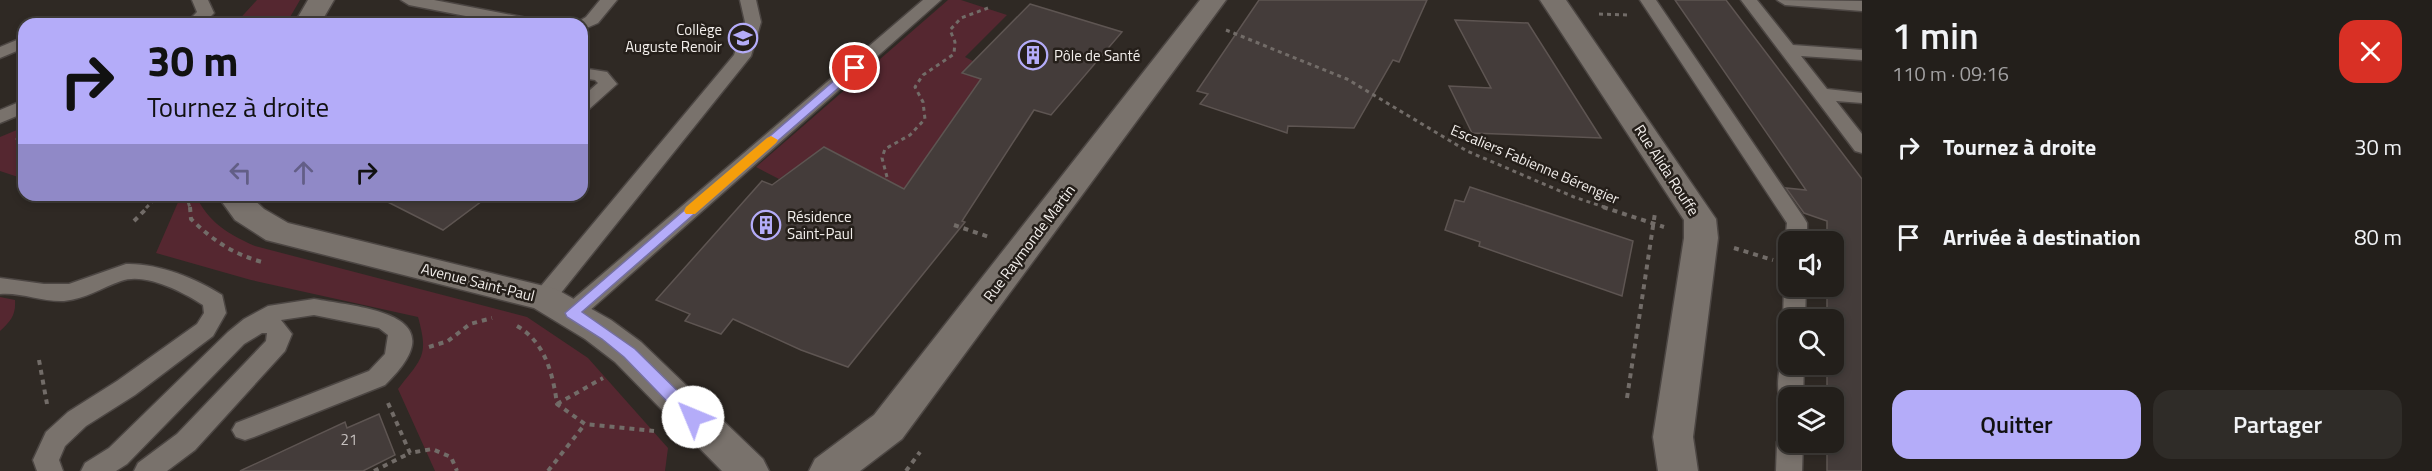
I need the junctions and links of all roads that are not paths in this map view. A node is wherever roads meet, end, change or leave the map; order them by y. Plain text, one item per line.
1 (200, 0) edge
2 (321, 0) edge
3 (409, 0) edge
4 (609, 0) edge
5 (748, 0) edge
6 (933, 0) edge
7 (1553, 0) edge
8 (1648, 0) edge
9 (1749, 0) edge
10 (1785, 0) edge
11 (1862, 6) edge
12 (1205, 10) edge
13 (200, 18) edge
14 (312, 18) edge
15 (501, 18) edge
16 (588, 22) edge
17 (18, 45) edge
18 (1787, 50) junction
19 (0, 53) edge
20 (1862, 55) edge
21 (588, 74) edge
22 (1821, 94) junction
23 (1862, 98) edge
24 (588, 101) edge
25 (18, 109) edge
26 (0, 117) edge
27 (1862, 147) edge
28 (236, 201) edge
29 (1797, 231) edge
30 (0, 286) edge
31 (558, 306) junction
32 (252, 325) junction
33 (245, 430) dead end
34 (1790, 453) edge
35 (50, 471) edge
36 (94, 471) edge
37 (147, 471) edge
38 (749, 471) edge
39 (830, 471) edge
40 (1678, 471) edge
41 (1789, 471) edge

1 - 13 lane
2 - 14 street
3 - 15 lane
4 - 16 lane
5 - 31 lane
6 - 31 lane
7 - 40 street, Rue Alida Rouffe
8 - 29 lane
9 - 18 lane
10 - 11 lane
12 - 39 street, Rue Raymonde Martin
17 - 19 lane
18 - 20 lane
18 - 22 lane
21 - 24 lane
22 - 23 lane
22 - 27 lane
25 - 26 lane
28 - 31 street, Avenue Saint-Paul
30 - 35 lane
31 - 38 street, Avenue Saint-Paul
32 - 33 lane
32 - 36 lane
32 - 37 lane
34 - 41 lane

